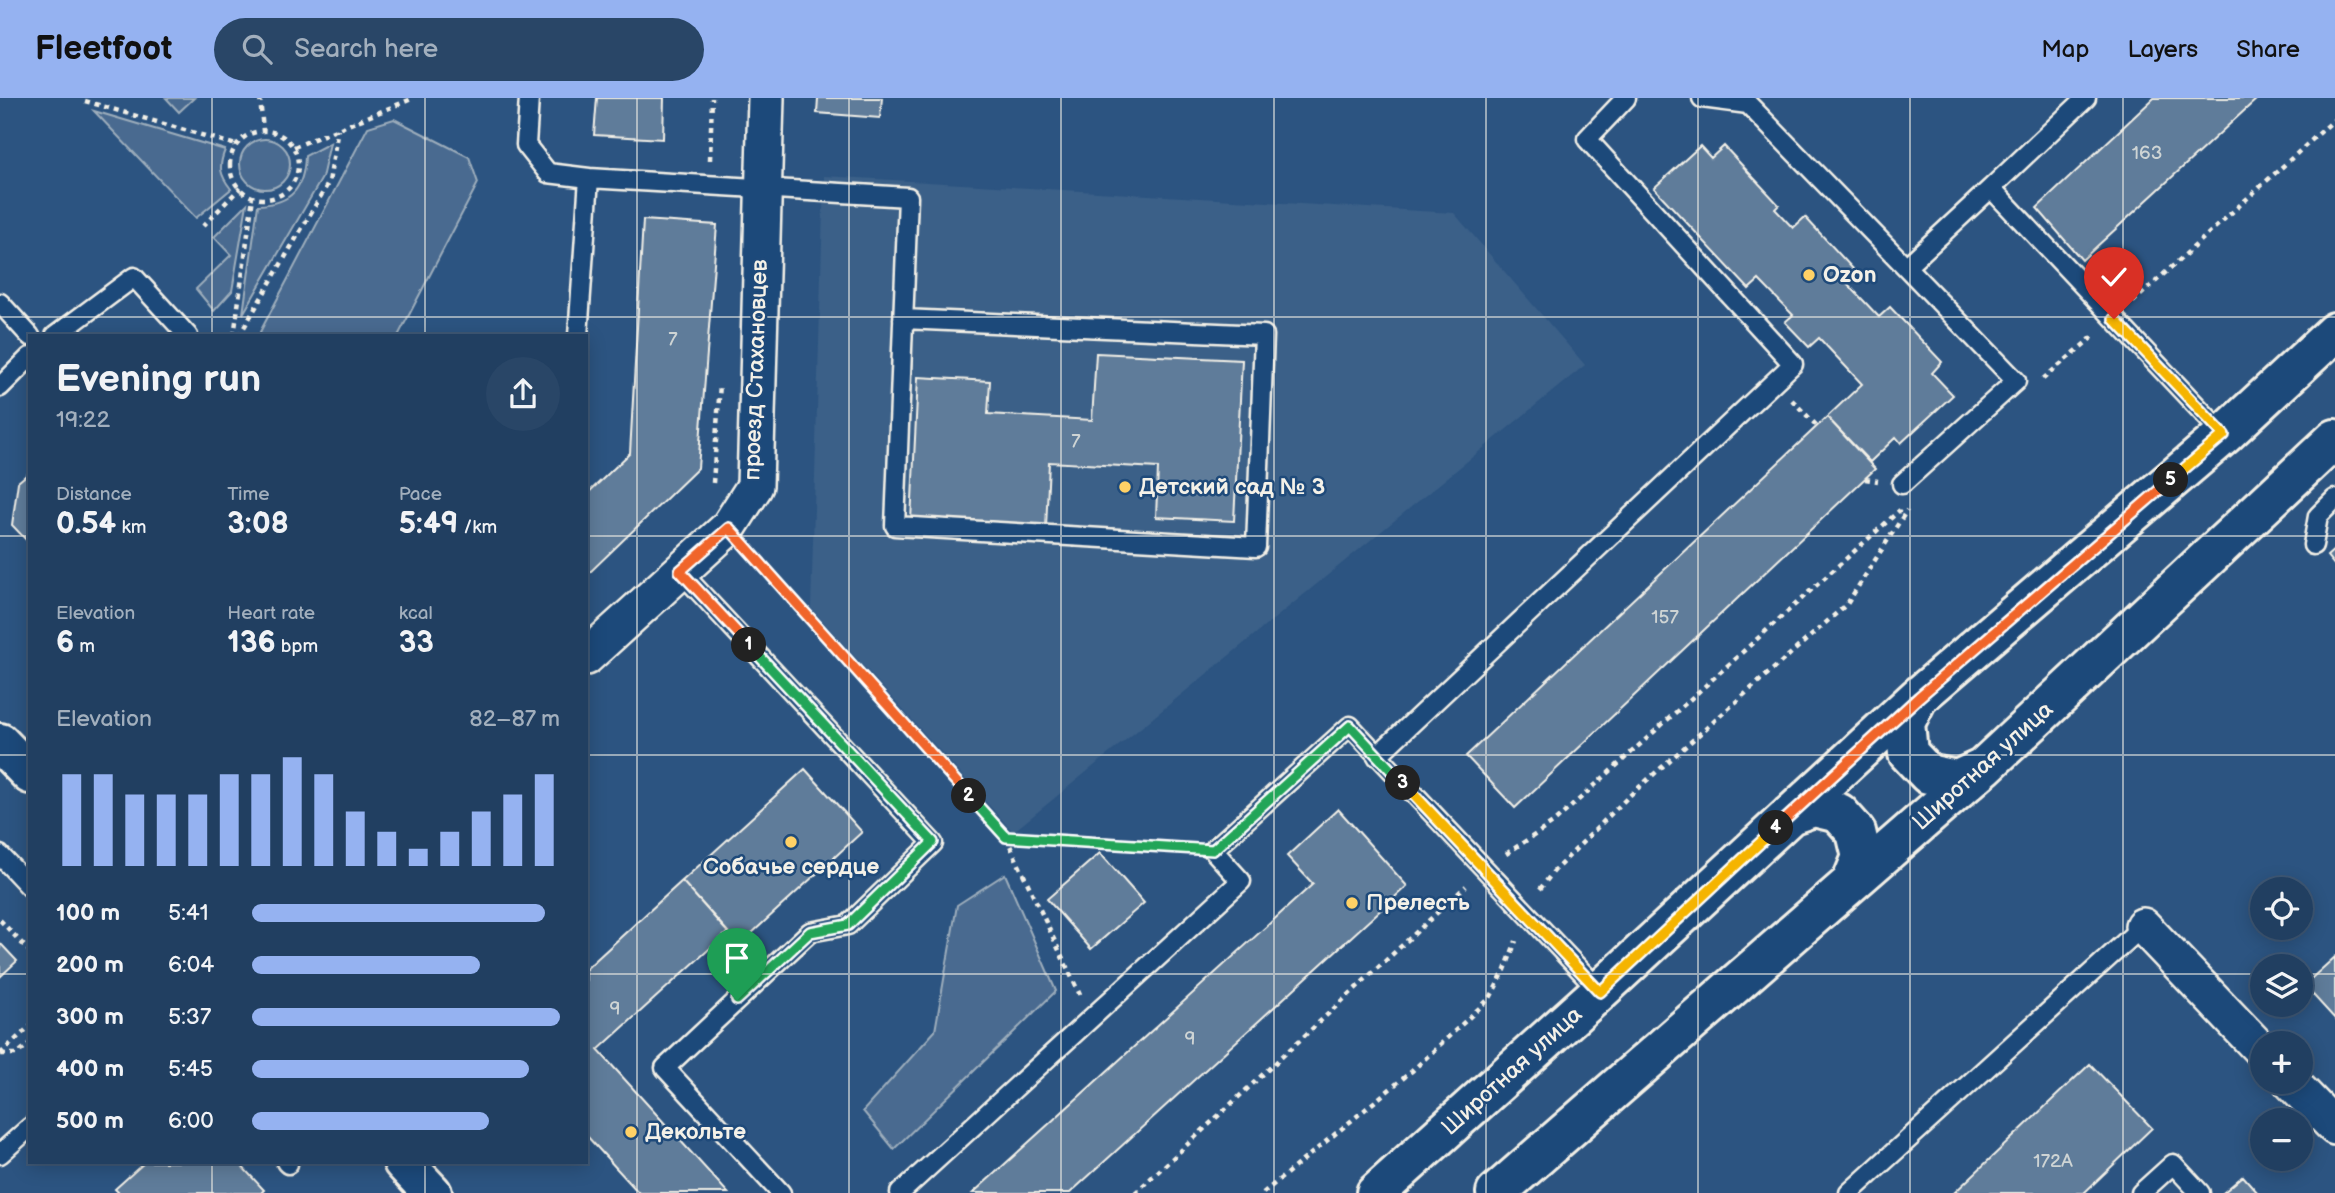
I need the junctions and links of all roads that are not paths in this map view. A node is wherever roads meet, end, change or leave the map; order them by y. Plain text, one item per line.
1 (529, 98) edge
2 (766, 98) edge
3 (1626, 98) edge
4 (1702, 98) edge
5 (2086, 98) edge
6 (589, 178) junction
7 (1991, 188) junction
8 (762, 189) junction
9 (1906, 267) junction
10 (0, 303) edge
11 (903, 319) junction
12 (2335, 332) edge
13 (28, 334) edge
14 (58, 334) edge
15 (186, 334) edge
16 (578, 334) edge
17 (28, 360) edge
18 (0, 387) edge
19 (2224, 435) junction
20 (2335, 439) edge
21 (1902, 484) dead end
22 (2335, 499) edge
23 (2313, 545) dead end
24 (680, 571) junction
25 (588, 655) edge
26 (1919, 697) junction
27 (1377, 756) junction
28 (1984, 768) junction
29 (1790, 815) junction
30 (0, 855) edge
31 (1852, 881) junction
32 (28, 885) edge
33 (2143, 926) joint
34 (1600, 992) junction
35 (2250, 1038) edge
36 (2302, 1094) edge
37 (28, 1128) edge
38 (2335, 1128) edge
39 (0, 1154) edge
40 (405, 1164) edge
41 (432, 1193) edge
42 (781, 1193) edge
43 (900, 1193) edge
44 (1376, 1193) edge
45 (1496, 1193) edge
46 (1849, 1193) edge
47 (2141, 1193) edge
48 (2200, 1193) edge

1 - 6 lane
2 - 8 street, проезд Стахановцев
3 - 27 lane
4 - 9 lane
5 - 7 lane
6 - 8 lane
6 - 16 lane
7 - 9 lane
7 - 19 lane
8 - 11 lane
8 - 24 street, проезд Стахановцев
9 - 21 lane
10 - 13 lane
11 - 11 lane
12 - 19 main road, Широтная улица
14 - 15 lane
17 - 18 lane
19 - 26 main road, Широтная улица
20 - 28 main road, Широтная улица
22 - 23 lane
24 - 25 street, проезд Стахановцев
24 - 42 lane
26 - 28 main road
26 - 29 main road, Широтная улица
27 - 34 lane
27 - 43 lane
28 - 31 main road, Широтная улица
29 - 31 main road
29 - 34 main road, Широтная улица
30 - 32 lane
31 - 45 main road, Широтная улица
33 - 35 street
33 - 46 lane
34 - 44 main road, Широтная улица
36 - 38 street
37 - 39 lane
40 - 41 main road
47 - 48 lane

